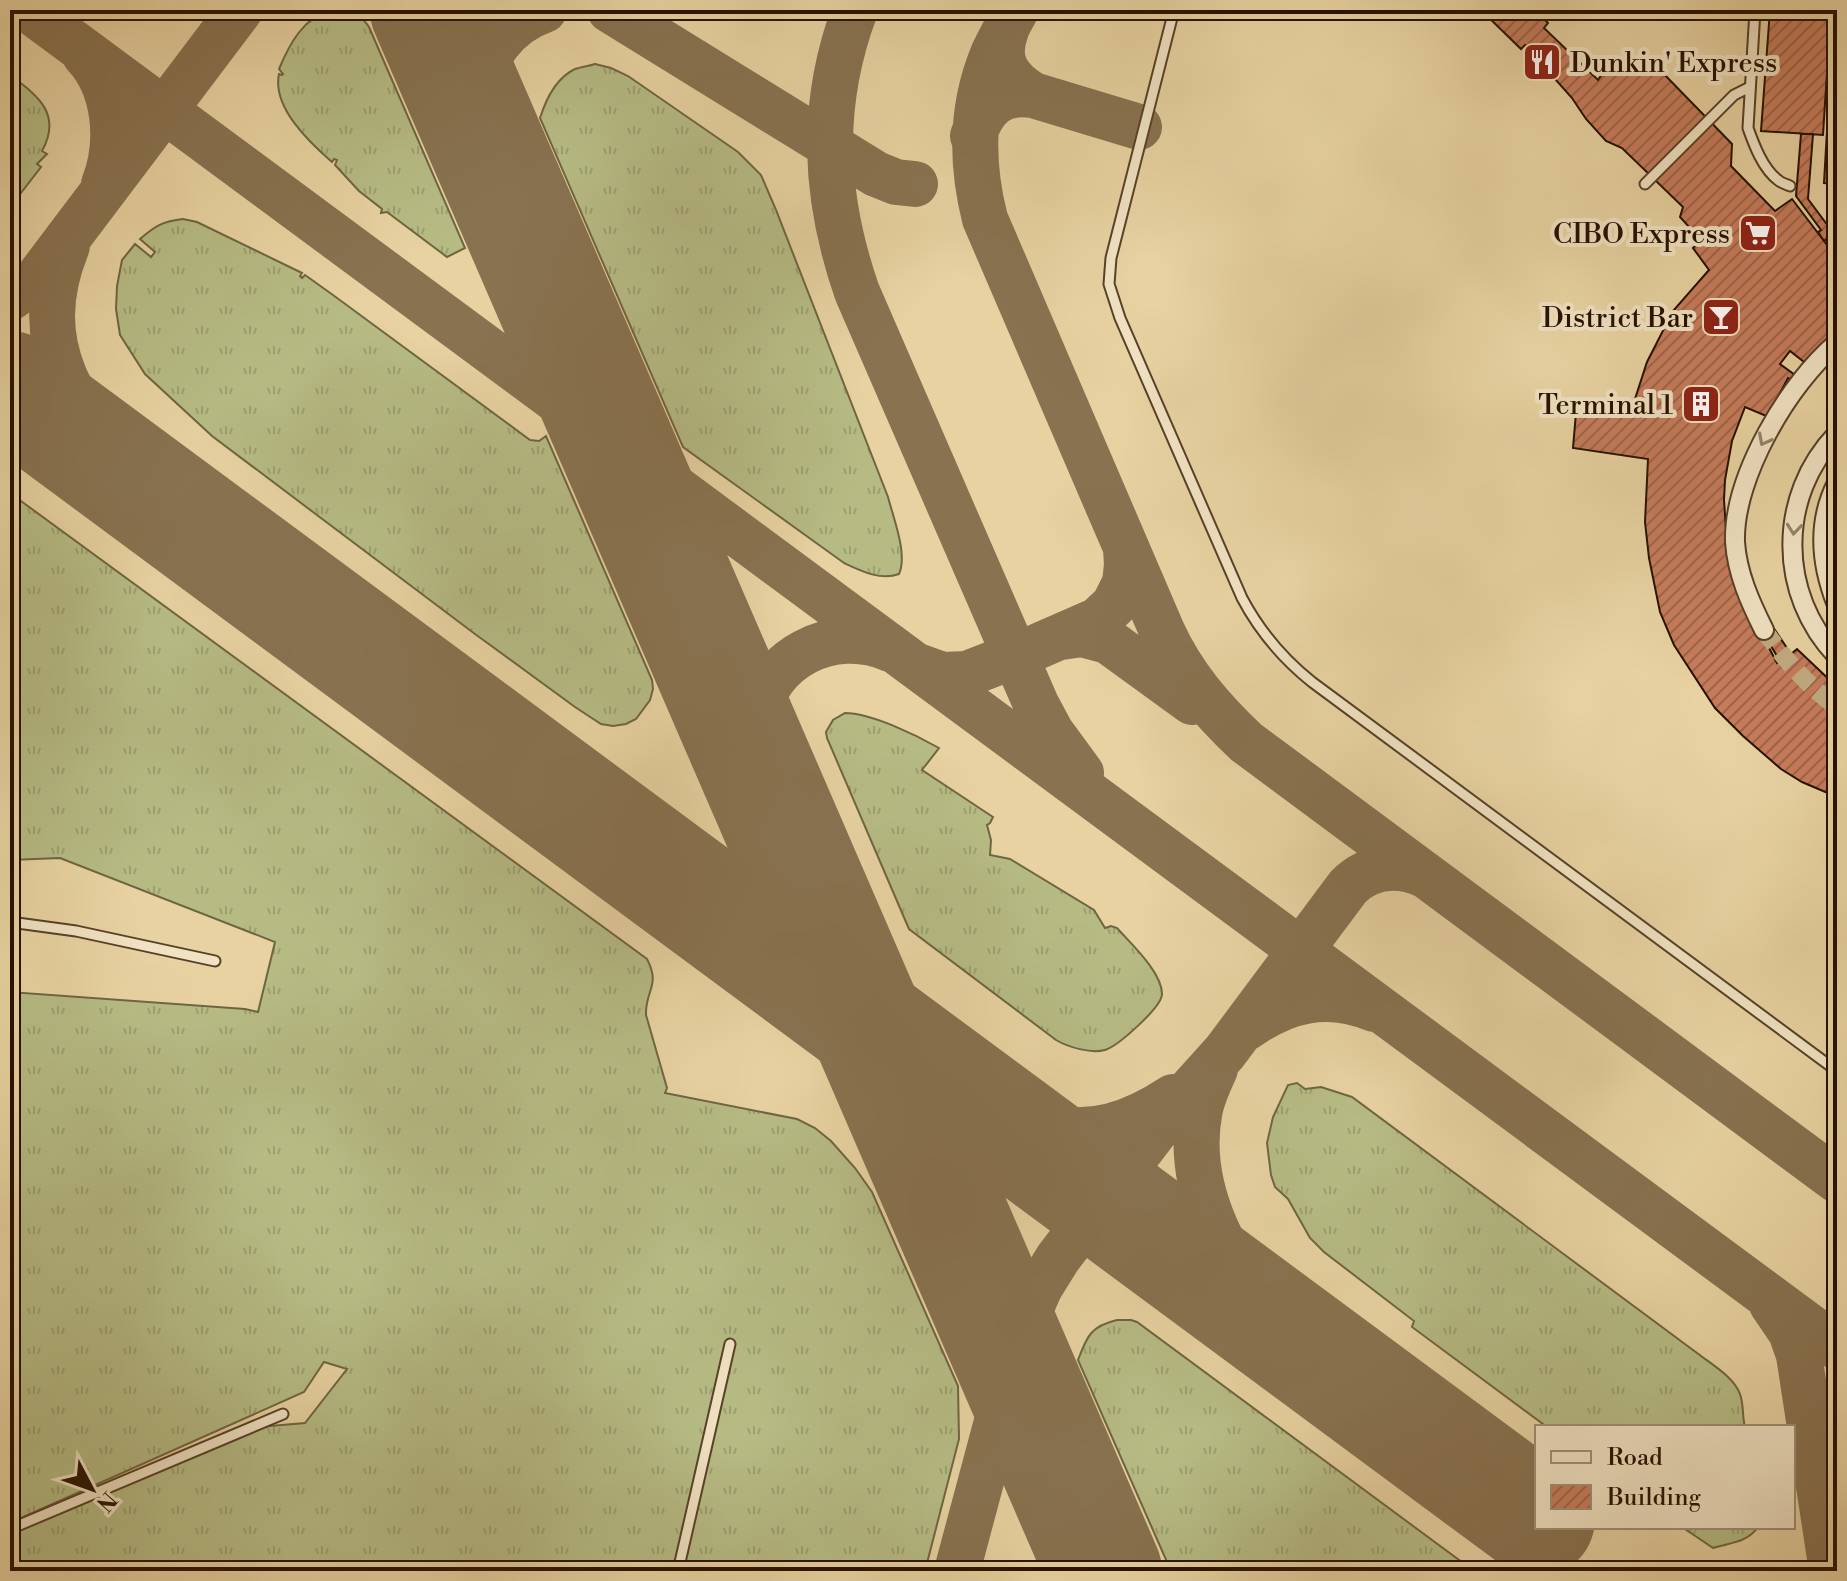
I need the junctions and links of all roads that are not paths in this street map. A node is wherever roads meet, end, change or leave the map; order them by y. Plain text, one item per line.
1 (1174, 10) edge
2 (1755, 10) edge
3 (1750, 87) junction
4 (1645, 184) dead end
5 (1790, 186) dead end
6 (1837, 343) edge
7 (1837, 434) edge
8 (1837, 483) edge
9 (1837, 605) edge
10 (1764, 630) tunnel mouth
11 (1837, 656) edge
12 (10, 922) edge
13 (215, 961) dead end
14 (1837, 1071) edge
15 (730, 1344) dead end
16 (283, 1414) dead end
17 (10, 1529) edge
18 (678, 1571) edge

1 - 14 lane
2 - 3 lane
3 - 4 lane
3 - 5 lane
6 -> 10 street
7 -> 11 street
8 - 9 street
12 - 13 lane
15 - 18 lane
16 - 17 lane

